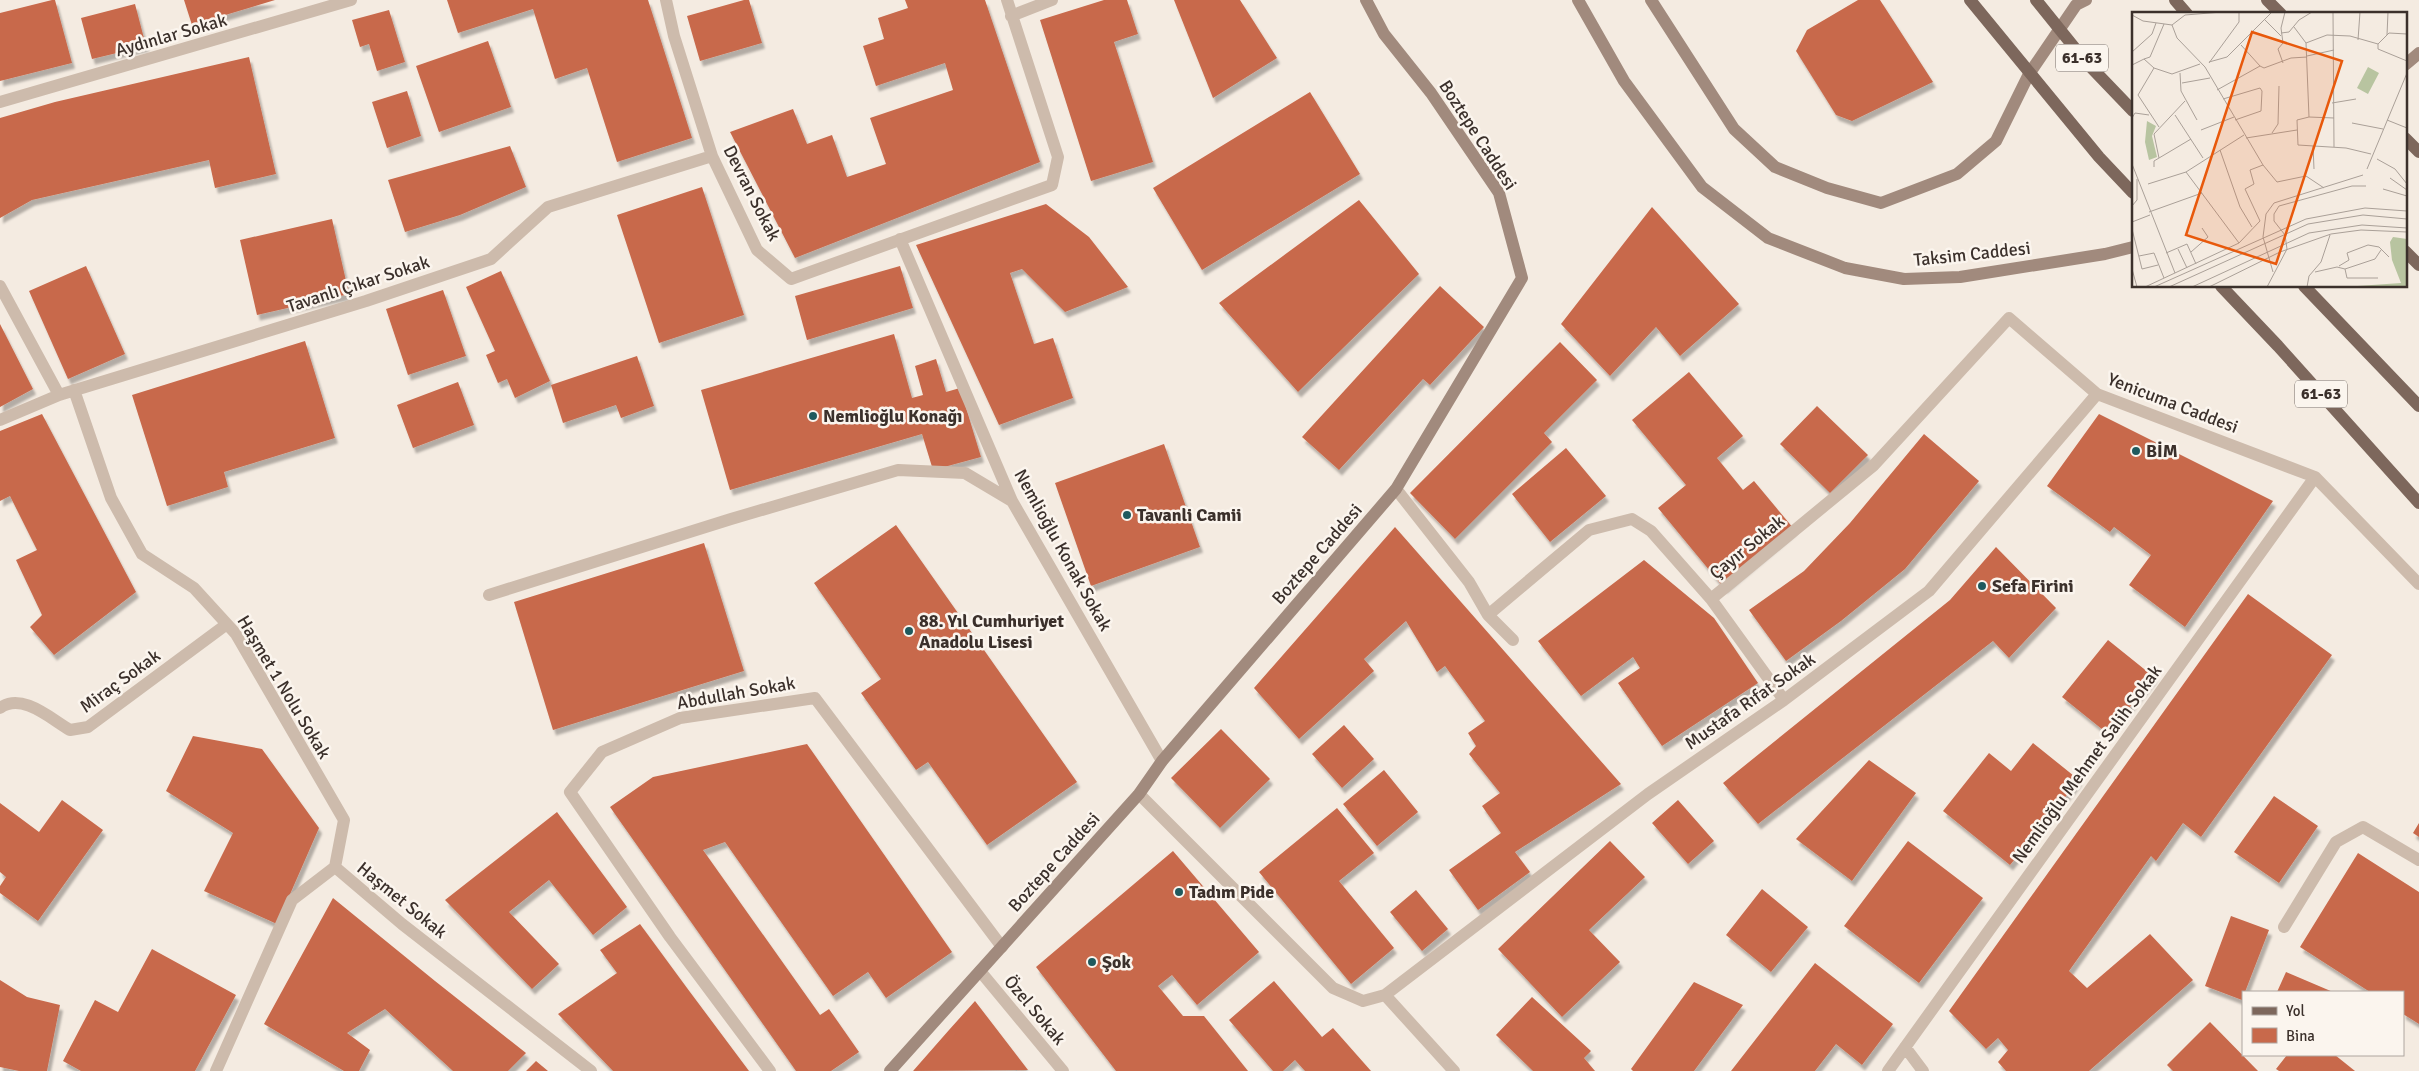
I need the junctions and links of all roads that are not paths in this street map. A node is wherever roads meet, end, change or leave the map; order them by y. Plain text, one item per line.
1 (351, 0) edge
2 (666, 0) edge
3 (1007, 0) edge
4 (1052, 0) edge
5 (1366, 0) edge
6 (1578, 0) edge
7 (1651, 0) edge
8 (1970, 0) edge
9 (2036, 0) edge
10 (2086, 0) edge
11 (2175, 0) edge
12 (2267, 0) edge
13 (2185, 12) edge
14 (2278, 12) edge
15 (1012, 16) junction
16 (2419, 53) edge
17 (2406, 64) edge
18 (2029, 74) junction
19 (0, 102) edge
20 (2132, 110) edge
21 (2406, 139) edge
22 (2419, 152) edge
23 (712, 156) junction
24 (2132, 192) edge
25 (900, 239) junction
26 (2132, 246) edge
27 (2406, 252) edge
28 (2419, 265) edge
29 (0, 286) edge
30 (2223, 288) edge
31 (2306, 288) edge
32 (2009, 318) joint
33 (74, 390) junction
34 (2097, 394) junction
35 (59, 395) junction
36 (2419, 406) edge
37 (0, 420) edge
38 (2315, 477) junction
39 (1396, 489) junction
40 (1012, 501) junction
41 (2419, 503) edge
42 (2419, 584) edge
43 (489, 595) dead end
44 (1711, 599) junction
45 (1488, 615) junction
46 (227, 624) junction
47 (1513, 640) dead end
48 (1784, 700) junction
49 (0, 708) edge
50 (1162, 760) junction
51 (1139, 794) junction
52 (2419, 860) edge
53 (335, 867) junction
54 (2284, 927) dead end
55 (1002, 947) junction
56 (980, 971) junction
57 (1385, 996) junction
58 (1905, 1047) junction
59 (216, 1071) edge
60 (591, 1071) edge
61 (770, 1071) edge
62 (890, 1071) edge
63 (1063, 1071) edge
64 (1454, 1071) edge
65 (1888, 1071) edge
66 (1923, 1071) edge

1 - 19 street, Aydınlar Sokak
2 - 23 street, Devran Sokak
3 - 15 street
4 - 15 street
5 - 39 street, Boztepe Caddesi
6 - 26 street, Taksim Caddesi
7 - 18 street
8 - 18 main road, 61-63
9 - 20 main road, 61-63, bridge
10 - 18 street
11 - 13 main road
12 - 14 main road
15 - 25 street
16 - 17 street
18 - 24 main road, 61-63
21 - 22 main road
23 - 25 street, Devran Sokak
23 - 33 street, Tavanlı Çıkar Sokak
25 - 40 street, Nemlioğlu Konak Sokak
27 - 28 main road
29 - 35 street
30 - 41 main road, 61-63
31 - 36 main road
32 - 34 street, Yenicuma Caddesi
32 - 44 street, Çayır Sokak
33 - 35 street, Tavanlı Çıkar Sokak
33 - 46 street, Haşmet 1 Nolu Sokak
34 - 38 street, Yenicuma Caddesi
34 - 48 street, Mustafa Rıfat Sokak
35 - 37 street, Tavanlı Çıkar Sokak
38 - 42 street
38 - 58 street, Nemlioğlu Mehmet Salih Sokak
39 - 45 street
39 - 50 street, Boztepe Caddesi
40 - 43 street
40 - 50 street, Nemlioğlu Konak Sokak
44 - 45 street, Çayır Sokak
44 - 48 street
45 - 47 street
46 - 49 street, Miraç Sokak
46 - 53 street, Haşmet 1 Nolu Sokak
48 - 57 street, Mustafa Rıfat Sokak
50 - 51 street, Boztepe Caddesi
51 - 55 street, Boztepe Caddesi
51 - 57 street
52 - 54 street
53 - 59 street, Haşmet Sokak
53 - 60 street, Haşmet Sokak
55 - 56 street, Boztepe Caddesi
55 - 61 street, Abdullah Sokak
56 - 62 street, Boztepe Caddesi
56 - 63 street, Özel Sokak
57 - 64 street
58 - 65 street, Nemlioğlu Mehmet Salih Sokak
58 - 66 street

